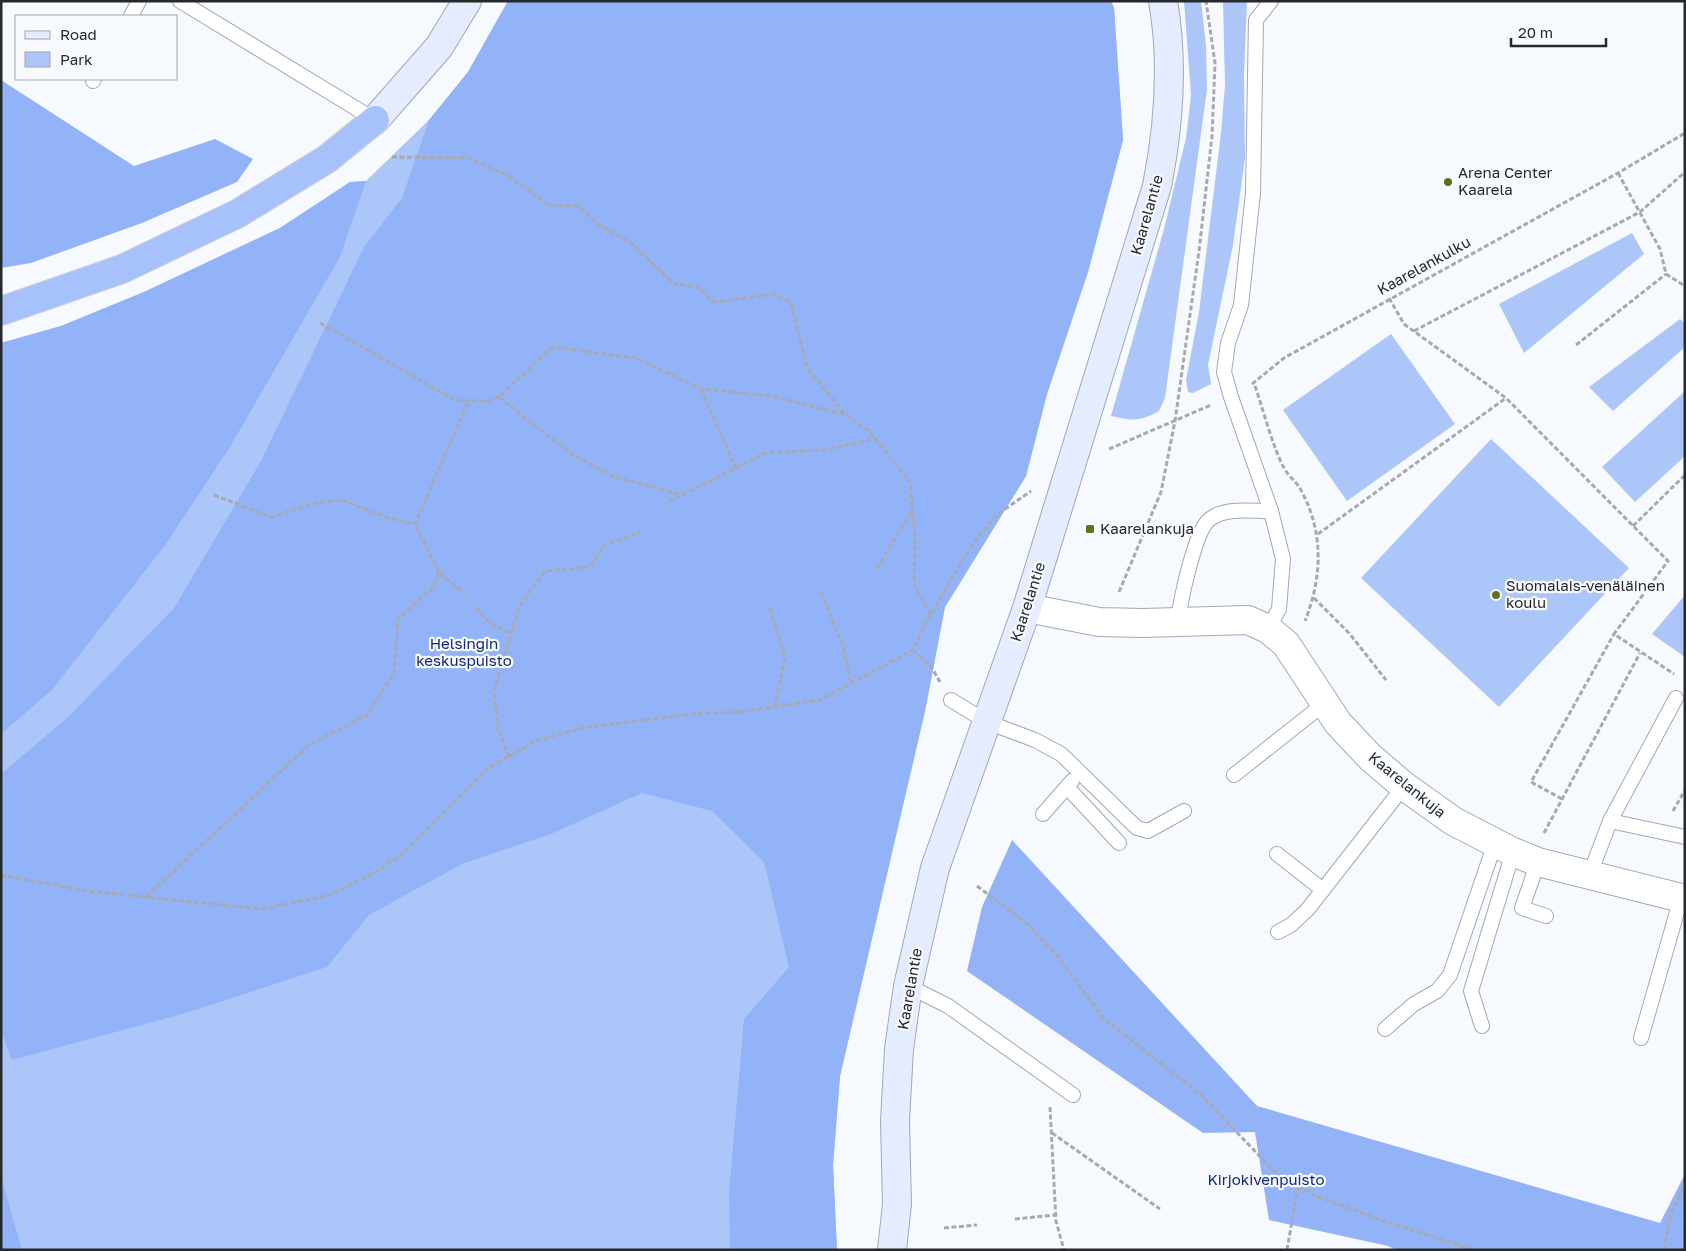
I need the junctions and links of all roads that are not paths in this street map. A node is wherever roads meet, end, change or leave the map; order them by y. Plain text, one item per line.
1 (139, 1) edge
2 (180, 1) edge
3 (467, 1) edge
4 (1163, 1) edge
5 (1271, 1) edge
6 (132, 15) edge
7 (376, 120) junction
8 (1, 311) edge
9 (1271, 511) junction
10 (1027, 608) junction
11 (1178, 622) junction
12 (1268, 629) junction
13 (1676, 698) dead end
14 (951, 700) road end
15 (1325, 703) junction
16 (987, 722) junction
17 (1080, 773) junction
18 (1234, 775) dead end
19 (1404, 786) junction
20 (1067, 787) junction
21 (1184, 811) dead end
22 (1043, 814) dead end
23 (1610, 821) junction
24 (1685, 837) edge
25 (1119, 843) dead end
26 (1504, 848) junction
27 (1540, 850) junction
28 (1277, 854) dead end
29 (1590, 874) junction
30 (1323, 890) junction
31 (1683, 899) edge
32 (1546, 916) dead end
33 (1278, 932) dead end
34 (908, 986) junction
35 (1482, 1026) dead end
36 (1386, 1028) dead end
37 (1642, 1038) dead end
38 (1073, 1095) dead end
39 (897, 1204) junction
40 (892, 1250) edge
41 (909, 1250) edge

1 - 6 lane
2 - 7 lane
3 - 7 main road
4 - 10 main road, Kaarelantie
5 - 9 lane
7 - 8 highway
9 - 11 lane
9 - 12 lane
10 - 11 street, Kaarelankuja
10 - 16 main road, Kaarelantie
11 - 12 street, Kaarelankuja
12 - 15 street, Kaarelankuja
13 - 23 lane
14 - 16 lane
15 - 18 lane
15 - 19 street, Kaarelankuja
16 - 17 lane
16 - 34 main road, Kaarelantie
17 - 20 lane
17 - 21 lane
19 - 26 street, Kaarelankuja
19 - 30 lane
20 - 22 lane
20 - 25 lane
23 - 24 lane
23 - 29 lane
26 - 27 street, Kaarelankuja
26 - 35 lane
26 - 36 lane
27 - 29 street, Kaarelankuja
27 - 32 lane
28 - 30 lane
29 - 31 street, Kaarelankuja
30 - 33 lane
31 - 37 lane
34 - 38 lane
34 - 39 main road, Kaarelantie
39 - 40 main road, Kaarelantie
39 - 41 main road, Kaarelantie

